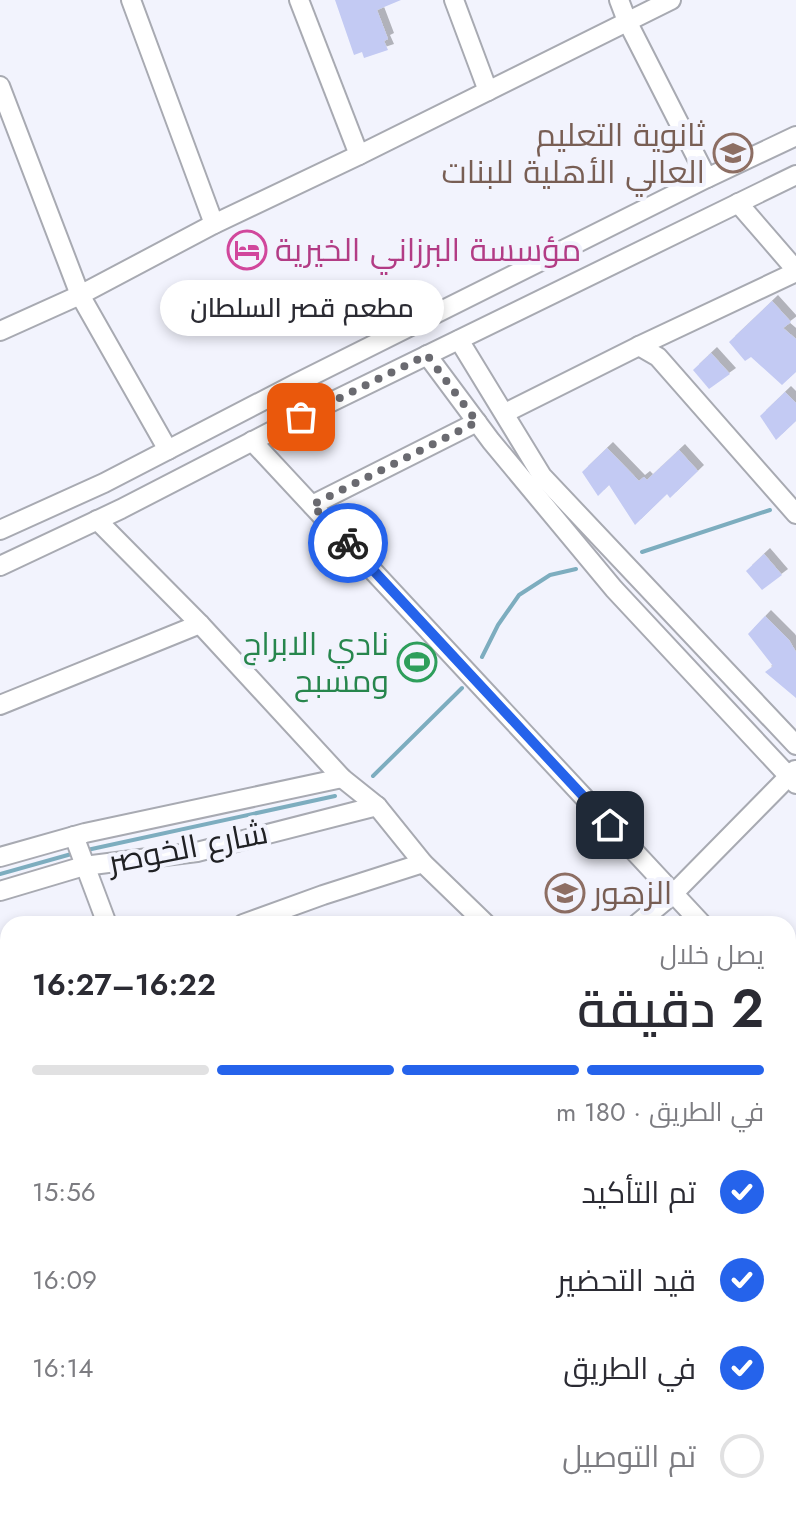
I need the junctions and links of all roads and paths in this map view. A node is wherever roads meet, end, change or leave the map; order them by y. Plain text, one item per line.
1 (131, 0) edge
2 (299, 0) edge
3 (454, 0) edge
4 (619, 0) edge
5 (671, 0) edge
6 (627, 21) junction
7 (0, 86) edge
8 (488, 91) junction
9 (796, 136) edge
10 (359, 155) junction
11 (796, 175) edge
12 (707, 178) junction
13 (738, 203) junction
14 (214, 224) junction
15 (796, 271) edge
16 (80, 295) junction
17 (0, 331) edge
18 (459, 340) junction
19 (639, 346) junction
20 (427, 355) junction
21 (505, 413) junction
22 (477, 422) junction
23 (252, 441) junction
24 (168, 450) junction
25 (312, 505) junction
26 (796, 514) edge
27 (97, 520) junction
28 (0, 530) edge
29 (0, 566) edge
30 (200, 624) junction
31 (0, 705) edge
32 (796, 745) edge
33 (794, 776) edge
34 (342, 778) junction
35 (377, 806) junction
36 (74, 836) junction
37 (0, 857) edge
38 (423, 863) junction
39 (84, 866) junction
40 (0, 891) edge
41 (673, 894) junction
42 (104, 916) edge
43 (266, 916) edge
44 (478, 916) edge
45 (647, 916) edge
46 (694, 916) edge

1 - 14 street
2 - 10 street
3 - 8 street
4 - 6 street
5 - 6 street
6 - 8 street
6 - 12 street
7 - 16 street
8 - 10 street
9 - 12 street
10 - 14 street
11 - 13 street
12 - 24 street
13 - 15 street
13 - 18 street
14 - 16 street
15 - 19 street
16 - 17 street
16 - 24 street
18 - 20 street
18 - 21 street
19 - 21 street
19 - 26 street
20 - 22 street
20 - 23 street
21 - 32 street
22 - 25 street
22 - 33 street
23 - 25 street
23 - 27 street
24 - 28 street
25 - 41 street
27 - 29 street
27 - 30 street
30 - 31 street
30 - 34 street
33 - 41 street
34 - 35 street
34 - 36 street
35 - 38 street
35 - 39 street, شارع الخوصر
36 - 37 street
36 - 39 street
38 - 43 street
38 - 44 street
39 - 40 street, شارع الخوصر
39 - 42 street
41 - 45 street
41 - 46 street

